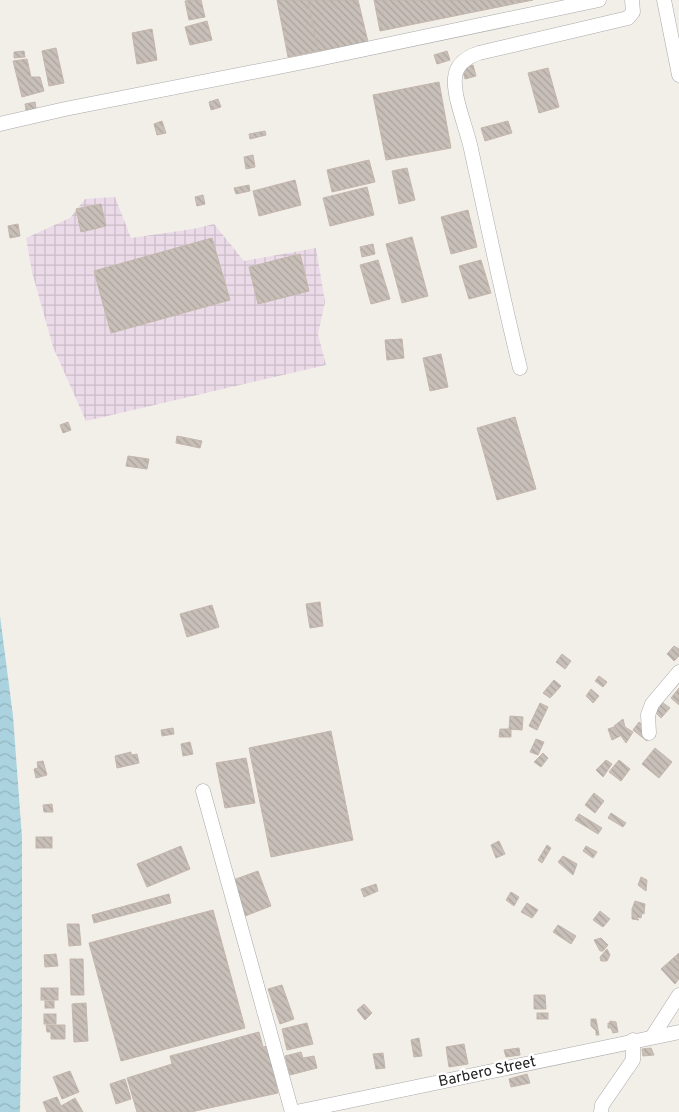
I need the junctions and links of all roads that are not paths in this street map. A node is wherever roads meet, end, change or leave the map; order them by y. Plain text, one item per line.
1 (599, 0) edge
2 (632, 0) edge
3 (664, 0) edge
4 (564, 3) edge
5 (679, 75) edge
6 (0, 124) edge
7 (520, 368) dead end
8 (679, 672) edge
9 (649, 733) dead end
10 (203, 791) dead end
11 (679, 995) edge
12 (679, 1032) edge
13 (652, 1037) junction
14 (633, 1040) junction
15 (292, 1112) edge
16 (296, 1112) edge
17 (601, 1112) edge

1 - 4 street
2 - 7 street
3 - 5 street
4 - 6 street
8 - 9 street
10 - 15 street
11 - 13 street
12 - 13 street, Barbero Street
13 - 14 street, Barbero Street
14 - 16 street, Barbero Street
14 - 17 street

